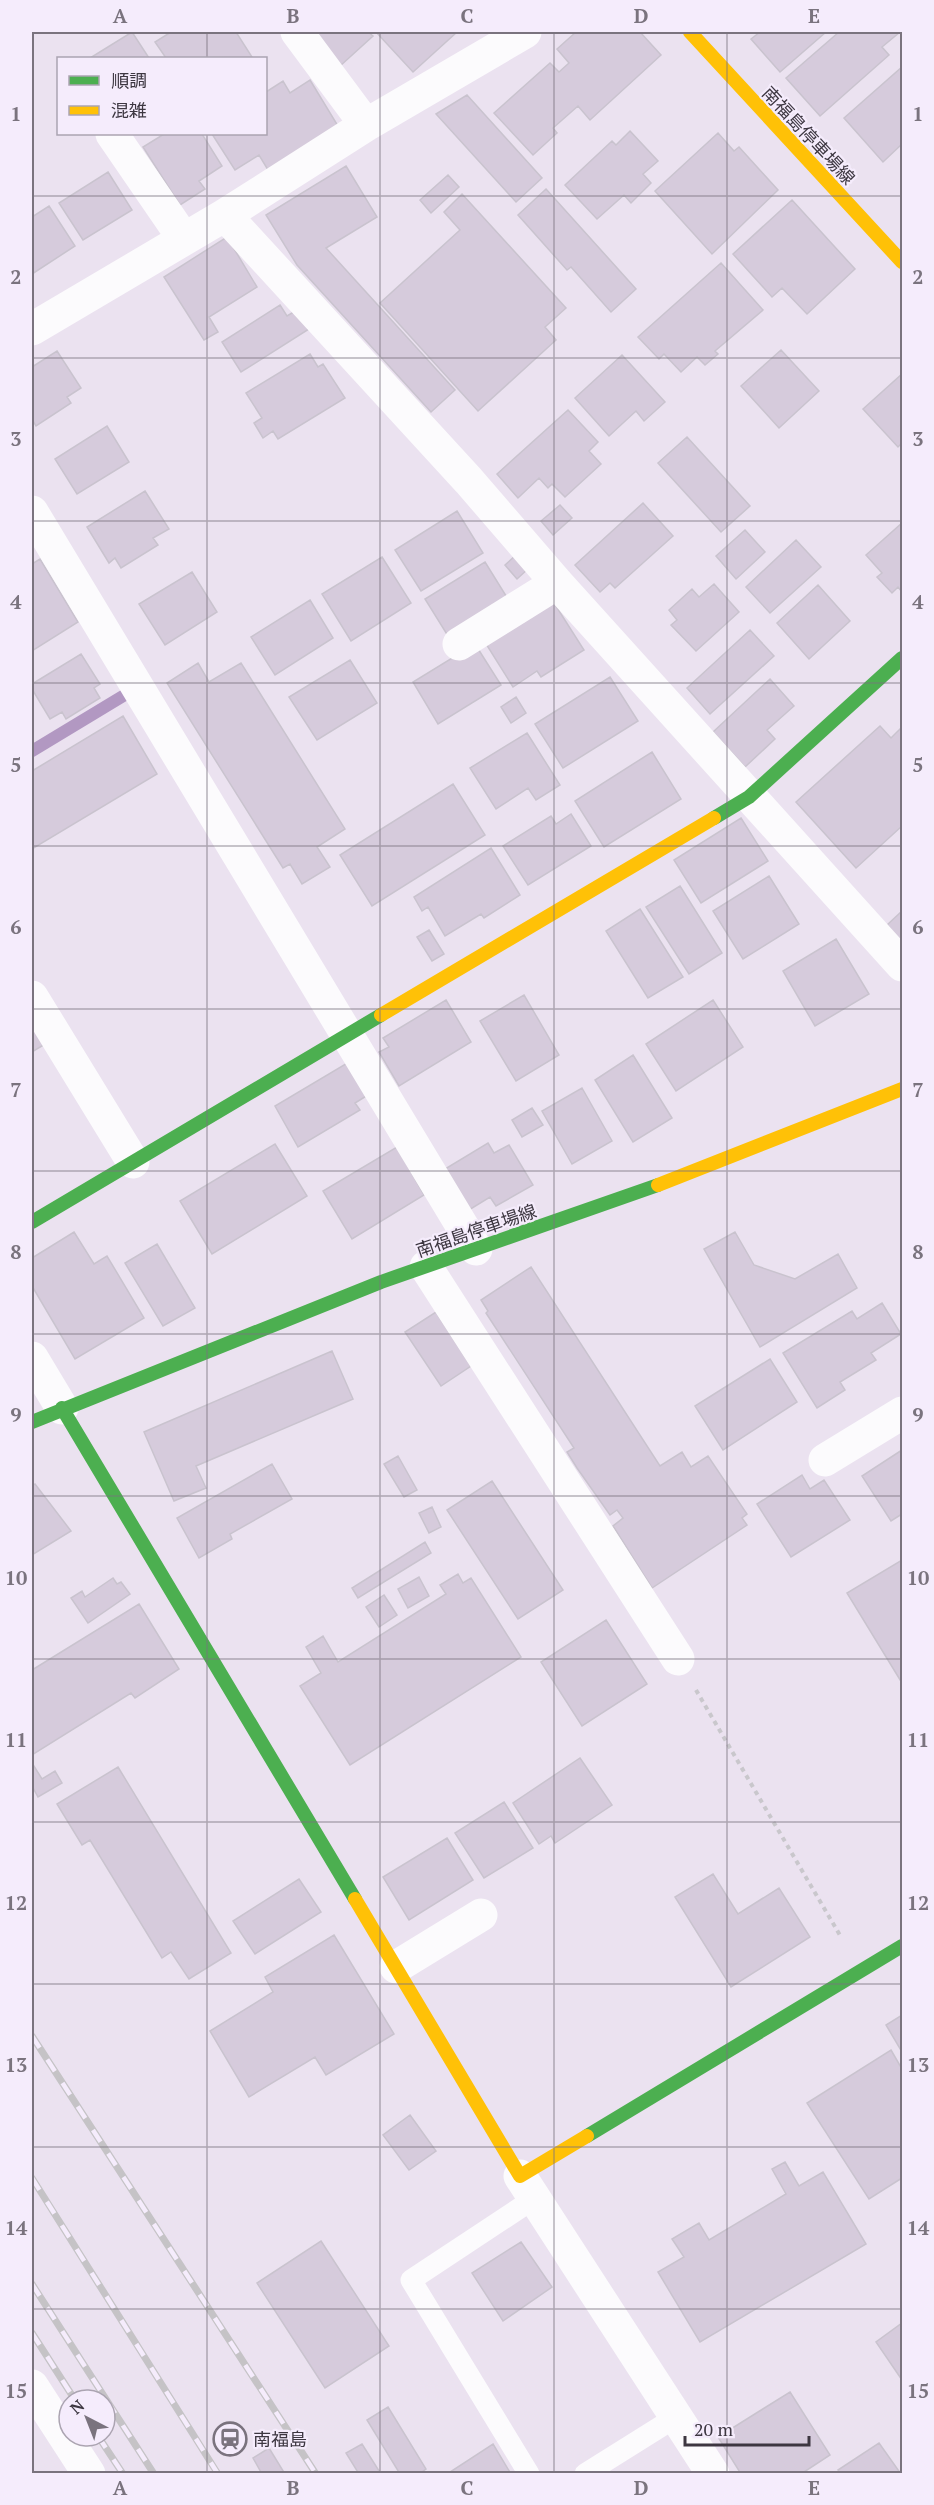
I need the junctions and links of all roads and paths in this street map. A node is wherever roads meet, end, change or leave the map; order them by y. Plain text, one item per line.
1 (297, 32) edge
2 (525, 32) edge
3 (690, 32) edge
4 (366, 125) junction
5 (113, 135) edge
6 (225, 215) junction
7 (184, 239) junction
8 (903, 262) edge
9 (32, 329) edge
10 (32, 512) edge
11 (557, 583) junction
12 (459, 645) dead end
13 (903, 658) edge
14 (749, 797) junction
15 (903, 965) edge
16 (32, 997) edge
17 (345, 1035) junction
18 (903, 1089) edge
19 (132, 1162) junction
20 (32, 1222) edge
21 (476, 1249) junction
22 (426, 1267) junction
23 (32, 1358) edge
24 (63, 1408) junction
25 (903, 1413) edge
26 (32, 1422) edge
27 (825, 1460) dead end
28 (678, 1659) joint
29 (482, 1915) dead end
30 (903, 1946) edge
31 (396, 1967) junction
32 (861, 1971) junction
33 (528, 2187) junction
34 (32, 2386) edge
35 (676, 2417) junction
36 (88, 2474) edge
37 (530, 2474) edge
38 (585, 2474) edge
39 (713, 2474) edge

1 - 4 street
2 - 4 street
3 - 8 street, 南福島停車場線
4 - 6 street
5 - 7 street
6 - 7 street
6 - 11 street
7 - 9 street
10 - 17 street
11 - 12 street
11 - 14 street
13 - 14 street
14 - 15 street
14 - 17 street
16 - 19 street
17 - 19 street
17 - 21 street
18 - 21 street, 南福島停車場線
19 - 20 street
21 - 22 street, 南福島停車場線
22 - 24 street, 南福島停車場線
22 - 28 street
23 - 24 street
24 - 26 street, 南福島停車場線
24 - 31 street
25 - 27 street
28 - 32 path
29 - 31 street
30 - 32 street
31 - 33 street
32 - 33 street
33 - 35 street
33 - 37 lane
34 - 36 street
35 - 38 lane
35 - 39 street

